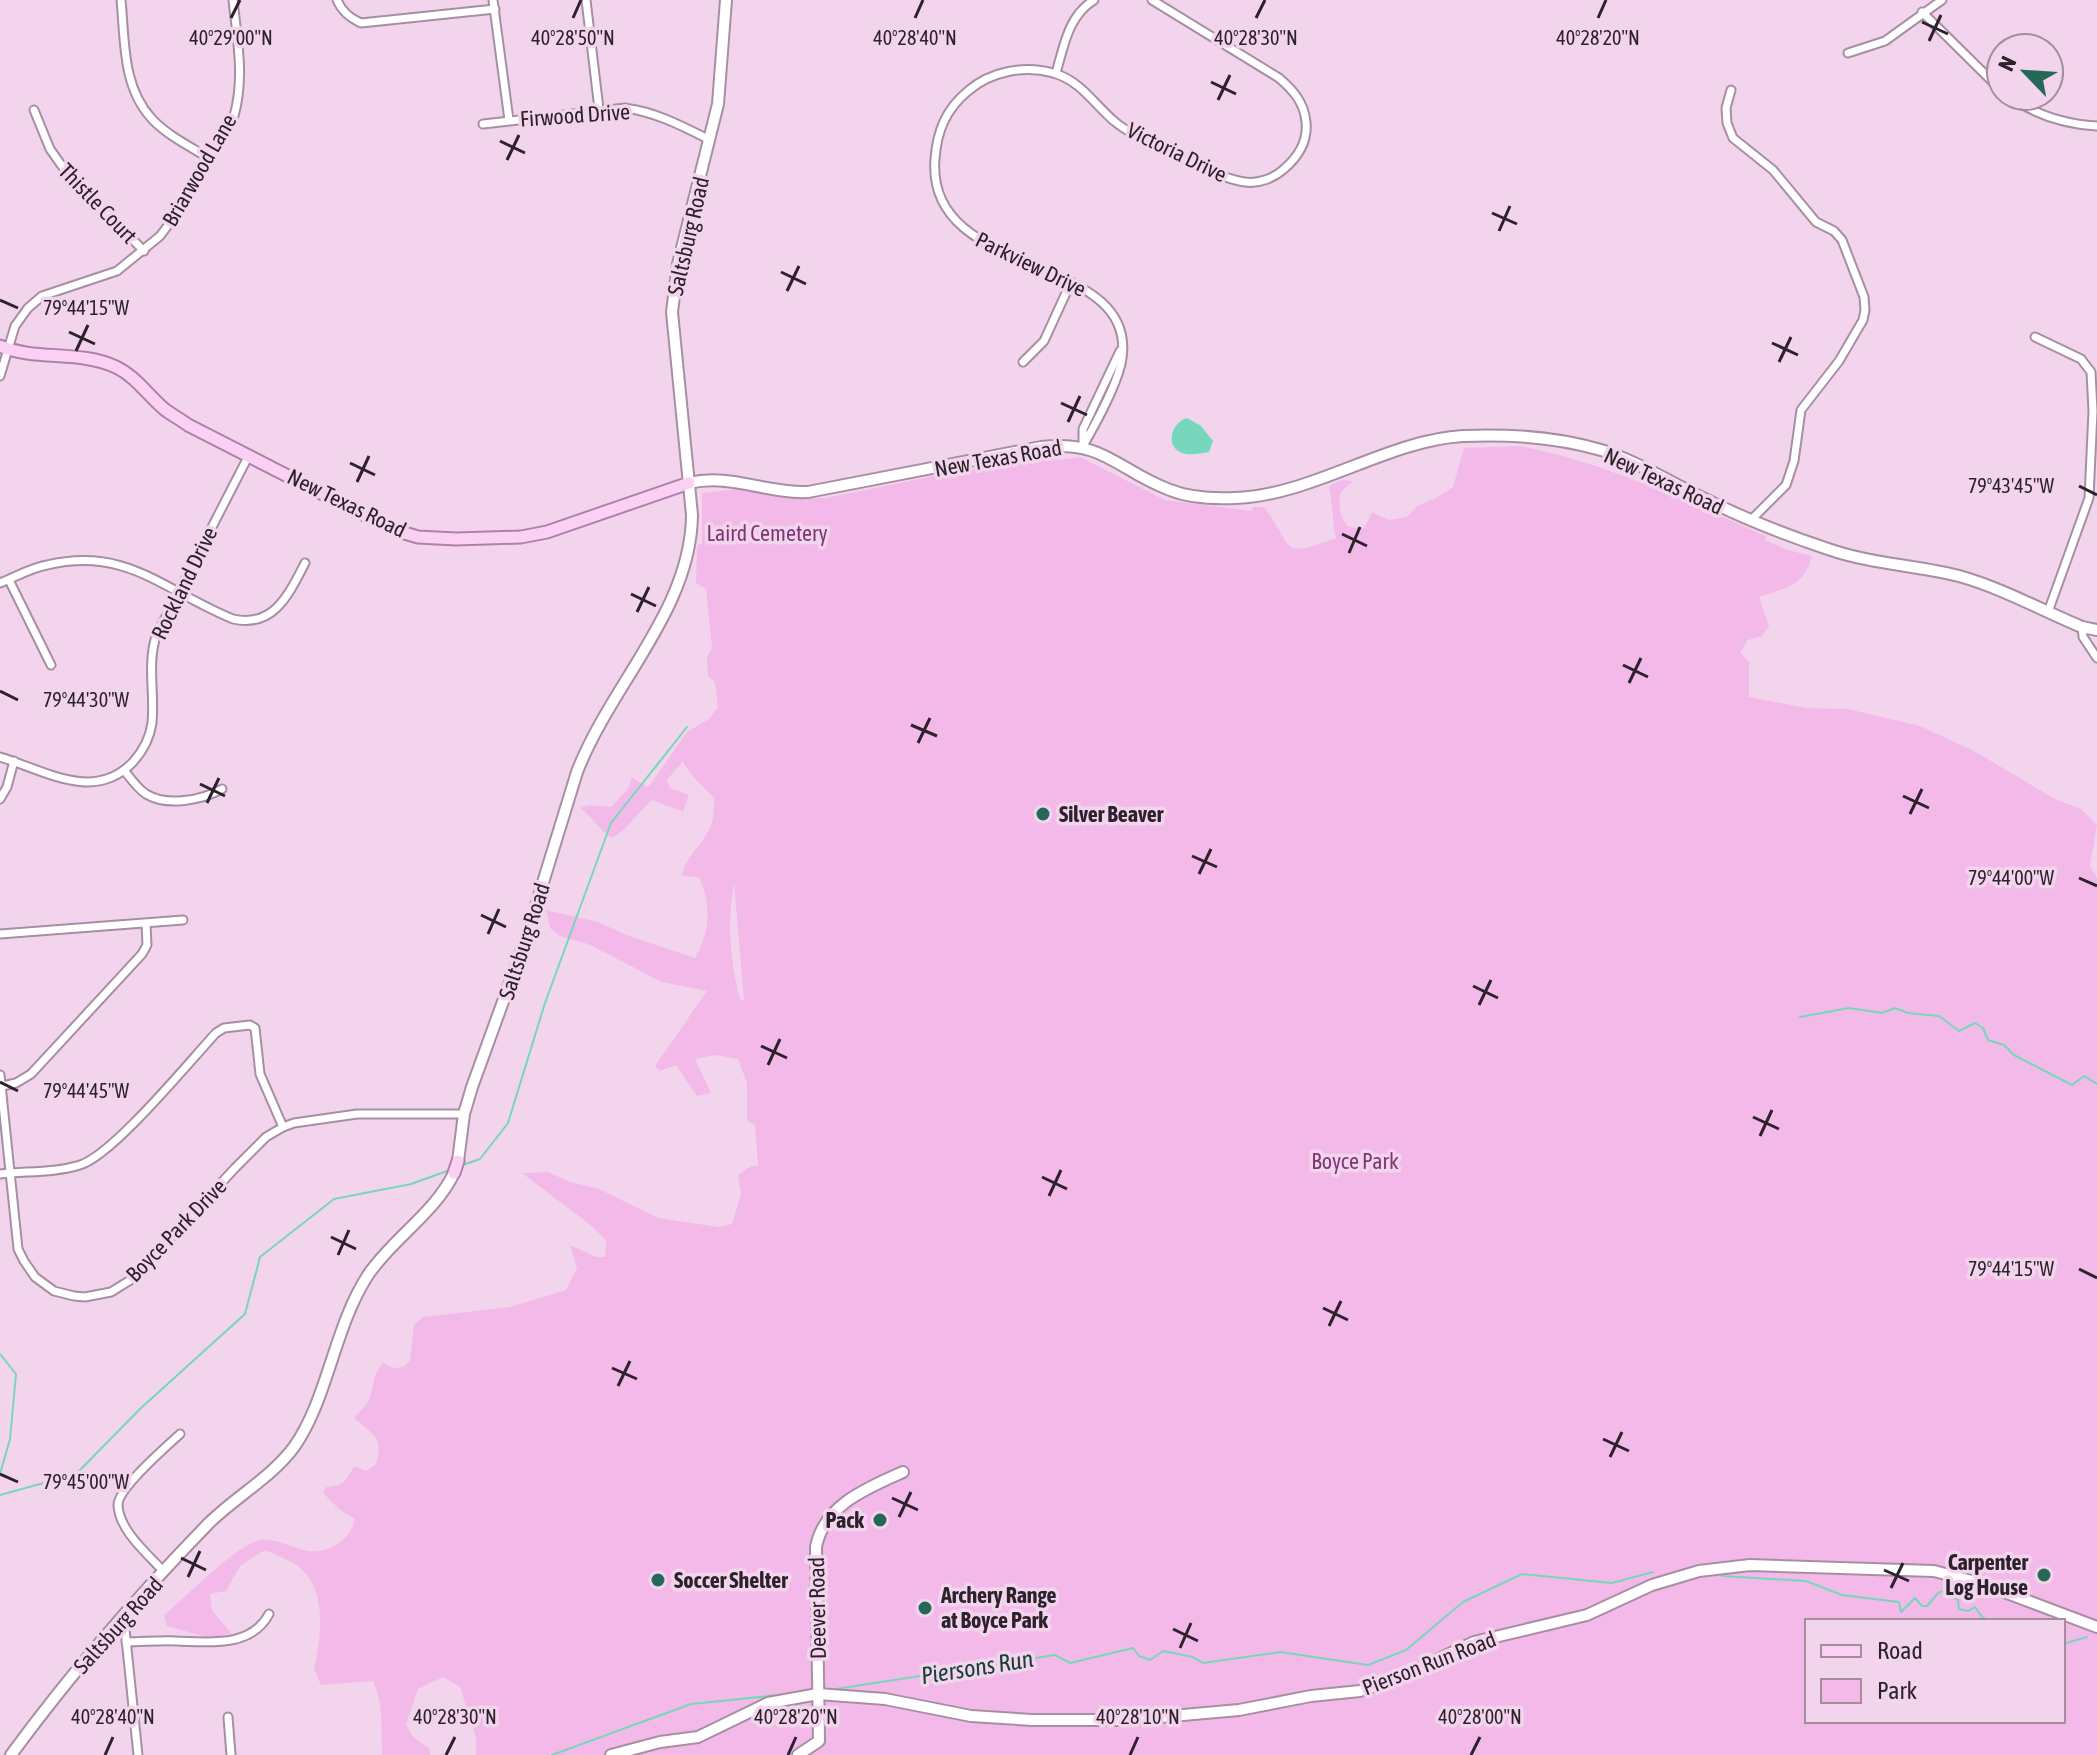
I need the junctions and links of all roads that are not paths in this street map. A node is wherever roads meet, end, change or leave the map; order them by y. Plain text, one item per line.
1 (121, 0) edge
2 (233, 0) edge
3 (337, 0) edge
4 (586, 0) edge
5 (726, 0) edge
6 (1094, 0) edge
7 (1152, 0) edge
8 (1942, 0) edge
9 (494, 4) edge
10 (1922, 12) junction
11 (1848, 53) dead end
12 (1056, 73) junction
13 (1985, 74) edge
14 (1731, 90) dead end
15 (599, 109) junction
16 (34, 110) dead end
17 (2033, 112) edge
18 (509, 120) junction
19 (483, 124) dead end
20 (2097, 126) edge
21 (710, 140) junction
22 (209, 158) junction
23 (144, 251) junction
24 (1071, 282) junction
25 (2035, 337) dead end
26 (4, 347) edge
27 (1023, 362) dead end
28 (0, 376) edge
29 (1083, 446) junction
30 (249, 455) junction
31 (689, 483) junction
32 (1751, 520) junction
33 (305, 563) dead end
34 (9, 580) junction
35 (0, 583) edge
36 (177, 591) junction
37 (2048, 612) junction
38 (2082, 627) junction
39 (2097, 630) edge
40 (2097, 658) edge
41 (51, 665) dead end
42 (0, 757) edge
43 (14, 761) junction
44 (124, 770) junction
45 (222, 789) dead end
46 (0, 799) edge
47 (183, 920) dead end
48 (146, 924) junction
49 (0, 934) edge
50 (0, 1075) edge
51 (2, 1086) junction
52 (464, 1114) junction
53 (283, 1127) junction
54 (10, 1173) junction
55 (0, 1174) edge
56 (180, 1434) dead end
57 (903, 1472) dead end
58 (164, 1572) junction
59 (269, 1614) dead end
60 (121, 1619) junction
61 (2097, 1627) edge
62 (126, 1642) junction
63 (818, 1694) junction
64 (228, 1717) dead end
65 (11, 1755) edge
66 (138, 1755) edge
67 (231, 1755) edge
68 (611, 1755) edge
69 (798, 1755) edge

1 - 22 street
2 - 22 street, Briarwood Lane
3 - 9 street
4 - 15 street
5 - 21 main road, Saltsburg Road
6 - 12 street
7 - 12 street, Victoria Drive
8 - 10 street
9 - 18 street
10 - 11 street
10 - 13 street
12 - 24 street, Parkview Drive
14 - 32 street
15 - 18 street, Firwood Drive
15 - 21 street, Firwood Drive
16 - 23 street, Thistle Court
17 - 20 street
18 - 19 street, Firwood Drive
21 - 31 main road, Saltsburg Road
22 - 23 street, Briarwood Lane
23 - 26 street, Briarwood Lane
24 - 27 street
24 - 29 street, Parkview Drive
25 - 37 street
26 - 28 street
26 - 30 main road, New Texas Road
29 - 31 main road, New Texas Road
29 - 32 main road, New Texas Road
30 - 31 main road, New Texas Road
30 - 36 street, Rockland Drive
31 - 52 main road, Saltsburg Road
32 - 37 main road, New Texas Road
33 - 36 street
34 - 35 street
34 - 36 street
34 - 41 street
36 - 44 street, Rockland Drive
37 - 38 main road, New Texas Road
38 - 39 main road, New Texas Road
38 - 40 street
42 - 43 street
43 - 44 street
43 - 46 street
44 - 45 street
47 - 48 street
48 - 49 street
48 - 51 street
50 - 51 street, Boyce Park Drive
51 - 54 street, Boyce Park Drive
52 - 53 street, Boyce Park Drive
52 - 58 main road, Saltsburg Road
53 - 54 street
53 - 54 street, Boyce Park Drive
54 - 55 street
56 - 58 street
57 - 63 main road, Deever Road
58 - 60 main road, Saltsburg Road
59 - 62 street
60 - 62 street
60 - 65 main road, Saltsburg Road
61 - 63 main road, Pierson Run Road
62 - 66 street
63 - 68 main road, Pierson Run Road
63 - 69 main road, Deever Road
64 - 67 street

